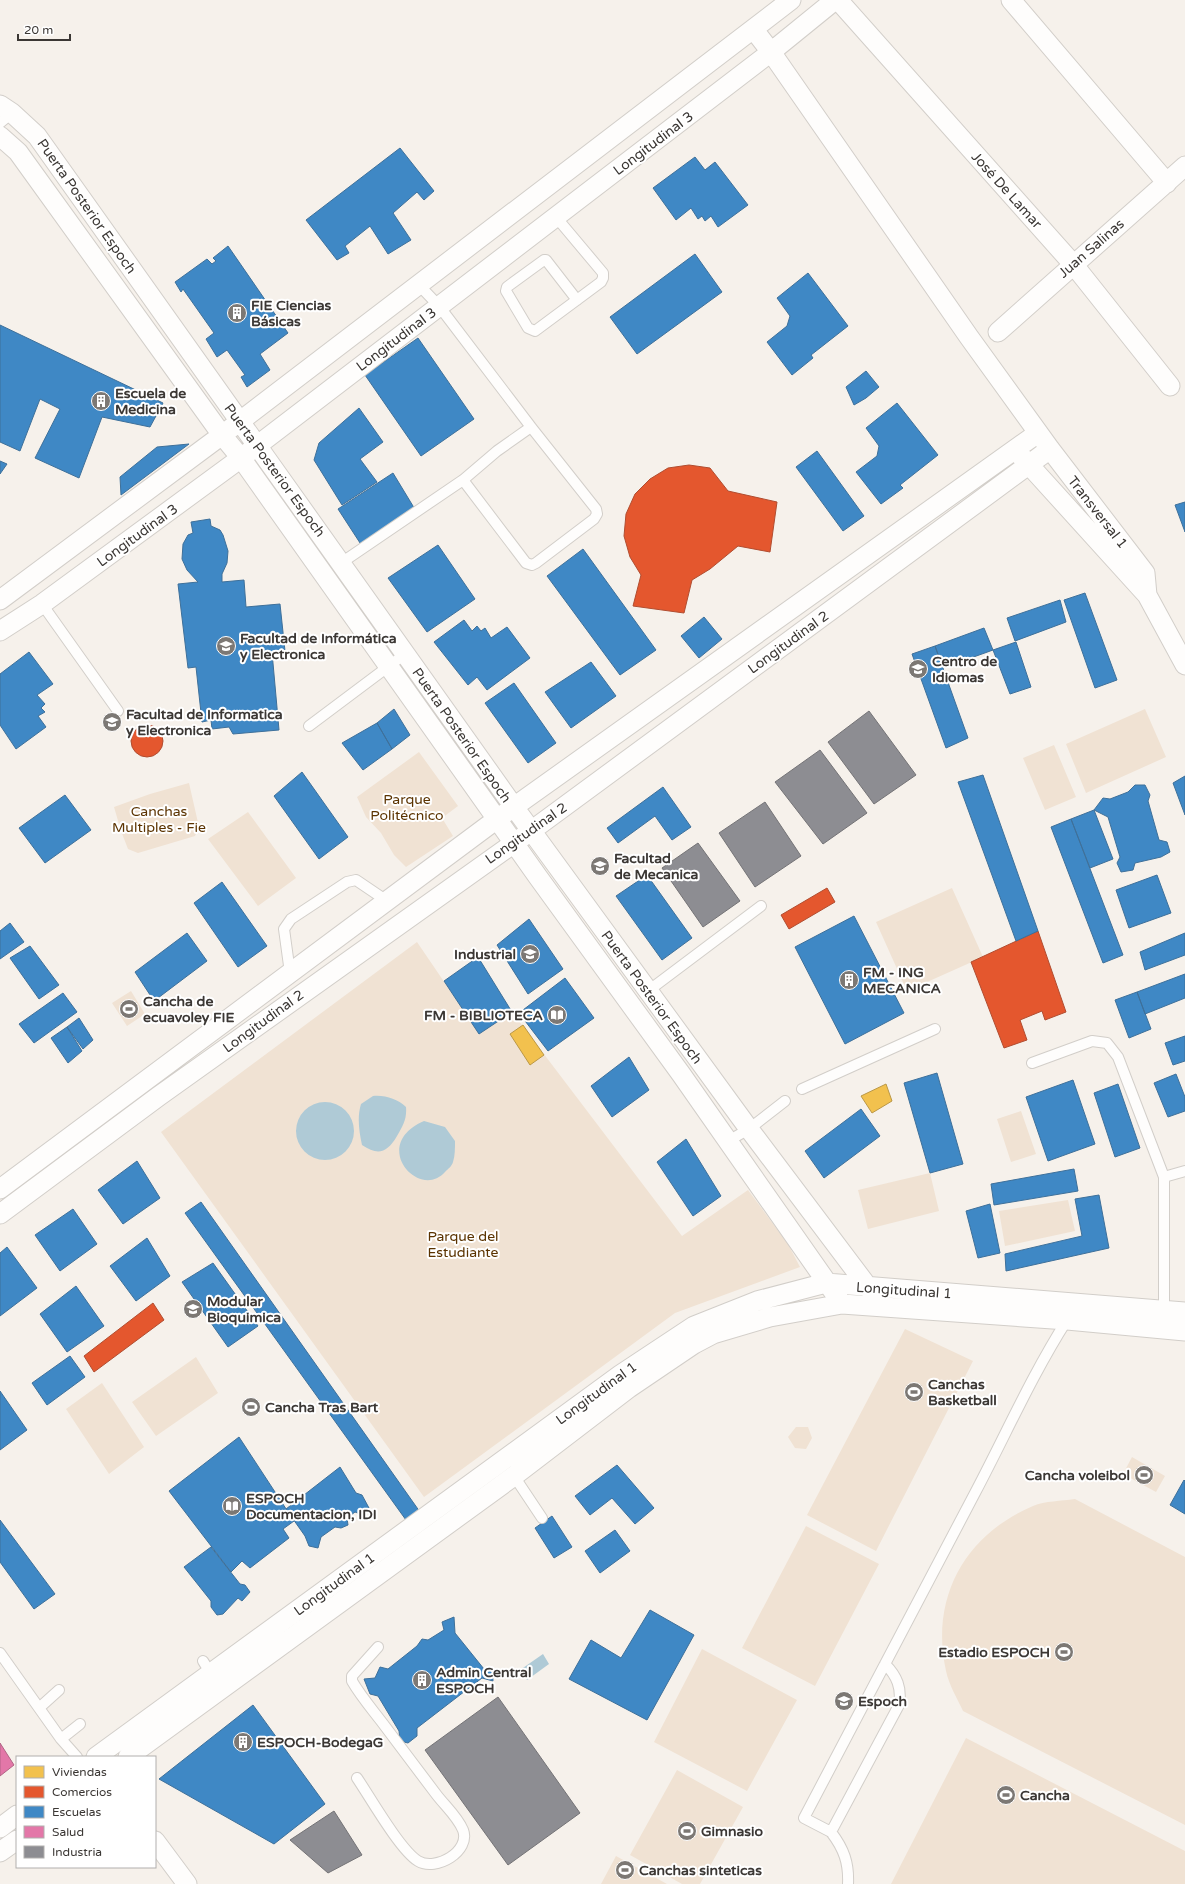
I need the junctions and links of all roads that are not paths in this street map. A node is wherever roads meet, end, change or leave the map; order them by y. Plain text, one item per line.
1 (791, 0) edge
2 (835, 0) edge
3 (838, 0) edge
4 (1011, 0) edge
5 (754, 30) junction
6 (771, 52) junction
7 (4, 114) edge
8 (0, 136) edge
9 (1185, 166) edge
10 (1167, 183) junction
11 (556, 217) junction
12 (1073, 264) junction
13 (418, 284) junction
14 (577, 300) junction
15 (439, 306) junction
16 (998, 332) dead end
17 (1170, 386) dead end
18 (240, 421) junction
19 (531, 427) junction
20 (1038, 433) junction
21 (222, 435) junction
22 (258, 445) junction
23 (1015, 449) junction
24 (1050, 450) junction
25 (241, 458) junction
26 (1029, 465) junction
27 (462, 480) junction
28 (341, 564) junction
29 (1147, 595) junction
30 (0, 600) edge
31 (42, 604) junction
32 (0, 631) edge
33 (405, 654) junction
34 (1185, 665) edge
35 (389, 667) junction
36 (687, 684) junction
37 (701, 706) junction
38 (118, 711) dead end
39 (309, 726) dead end
40 (514, 807) junction
41 (497, 819) junction
42 (531, 831) junction
43 (513, 842) junction
44 (387, 901) junction
45 (761, 906) dead end
46 (290, 973) junction
47 (648, 991) junction
48 (935, 1029) dead end
49 (1032, 1063) dead end
50 (802, 1089) dead end
51 (785, 1101) dead end
52 (89, 1123) junction
53 (750, 1129) junction
54 (102, 1138) junction
55 (728, 1141) junction
56 (1185, 1171) edge
57 (1164, 1177) junction
58 (0, 1189) edge
59 (0, 1214) edge
60 (828, 1284) junction
61 (866, 1287) junction
62 (842, 1304) junction
63 (883, 1307) junction
64 (1164, 1310) junction
65 (1185, 1312) edge
66 (1067, 1320) junction
67 (1164, 1329) junction
68 (1185, 1331) edge
69 (514, 1476) junction
70 (542, 1518) dead end
71 (378, 1647) dead end
72 (0, 1653) edge
73 (885, 1664) junction
74 (59, 1690) dead end
75 (39, 1708) junction
76 (80, 1724) dead end
77 (61, 1739) junction
78 (75, 1756) edge
79 (97, 1756) edge
80 (129, 1756) edge
81 (357, 1778) dead end
82 (16, 1816) edge
83 (0, 1828) edge
84 (831, 1832) junction
85 (16, 1841) edge
86 (156, 1843) edge
87 (0, 1852) edge
88 (187, 1884) edge
89 (848, 1884) edge

1 - 5 street, Longitudinal 3
2 - 6 street, Longitudinal 3
3 - 12 street, José De Lamar
4 - 10 street
5 - 6 street, Transversal 1
5 - 13 street, Longitudinal 3
6 - 11 street, Longitudinal 3
6 - 20 street, Transversal 1
7 - 18 street, Puerta Posterior Espoch
8 - 21 street, Puerta Posterior Espoch
9 - 10 street, Juan Salinas
10 - 12 street, Juan Salinas
11 - 14 lane
11 - 15 street, Longitudinal 3
12 - 16 street, Juan Salinas
12 - 17 street, José De Lamar
13 - 15 lane
13 - 18 street, Longitudinal 3
14 - 14 lane
15 - 19 lane
15 - 22 street, Longitudinal 3
18 - 21 street, Longitudinal 3
18 - 22 street, Puerta Posterior Espoch
19 - 27 lane
19 - 27 lane
20 - 23 street, Longitudinal 2
20 - 24 street, Transversal 1
21 - 25 street, Puerta Posterior Espoch
21 - 30 street, Longitudinal 3
22 - 25 street, Longitudinal 3
22 - 28 street, Puerta Posterior Espoch
23 - 26 street, Transversal 1
23 - 36 street, Longitudinal 2
24 - 26 street, Longitudinal 2
24 - 29 street, Transversal 1
25 - 31 street, Longitudinal 3
25 - 35 street, Puerta Posterior Espoch
26 - 29 street, Transversal 1
26 - 37 street, Longitudinal 2
27 - 28 lane
28 - 33 street, Puerta Posterior Espoch
29 - 34 street, Transversal 1
31 - 32 street, Longitudinal 3
31 - 38 lane
33 - 35 lane
33 - 40 street, Puerta Posterior Espoch
35 - 39 lane
35 - 41 street, Puerta Posterior Espoch
36 - 37 street
36 - 40 street, Longitudinal 2
37 - 42 street, Longitudinal 2
40 - 41 street, Longitudinal 2
40 - 42 street, Puerta Posterior Espoch
41 - 43 street, Puerta Posterior Espoch
41 - 44 street, Longitudinal 2
42 - 43 street, Longitudinal 2
42 - 47 street, Puerta Posterior Espoch
43 - 54 street, Longitudinal 2
43 - 55 street, Puerta Posterior Espoch
44 - 46 street, Longitudinal 2
44 - 46 lane
45 - 47 lane
46 - 52 street, Longitudinal 2
47 - 53 street, Puerta Posterior Espoch
48 - 50 lane
49 - 57 lane
51 - 53 lane
52 - 54 street
52 - 58 street, Longitudinal 2
53 - 55 lane
53 - 61 street, Puerta Posterior Espoch
54 - 59 street, Longitudinal 2
55 - 60 street, Puerta Posterior Espoch
56 - 57 lane
57 - 64 lane
60 - 61 street, Longitudinal 1
60 - 62 street, Puerta Posterior Espoch
60 - 79 street, Longitudinal 1
61 - 63 street, Puerta Posterior Espoch
61 - 64 street, Longitudinal 1
62 - 63 street, Longitudinal 1
62 - 69 street, Longitudinal 1
63 - 66 street, Longitudinal 1
64 - 65 street, Longitudinal 1
64 - 67 lane
66 - 67 street, Longitudinal 1
66 - 73 lane
67 - 68 street, Longitudinal 1
69 - 70 lane
69 - 80 street, Longitudinal 1
71 - 81 lane
72 - 75 lane
73 - 84 lane
73 - 84 lane
74 - 75 lane
75 - 77 lane
76 - 77 lane
77 - 78 lane
82 - 83 street
84 - 89 lane
85 - 87 street
86 - 88 street

